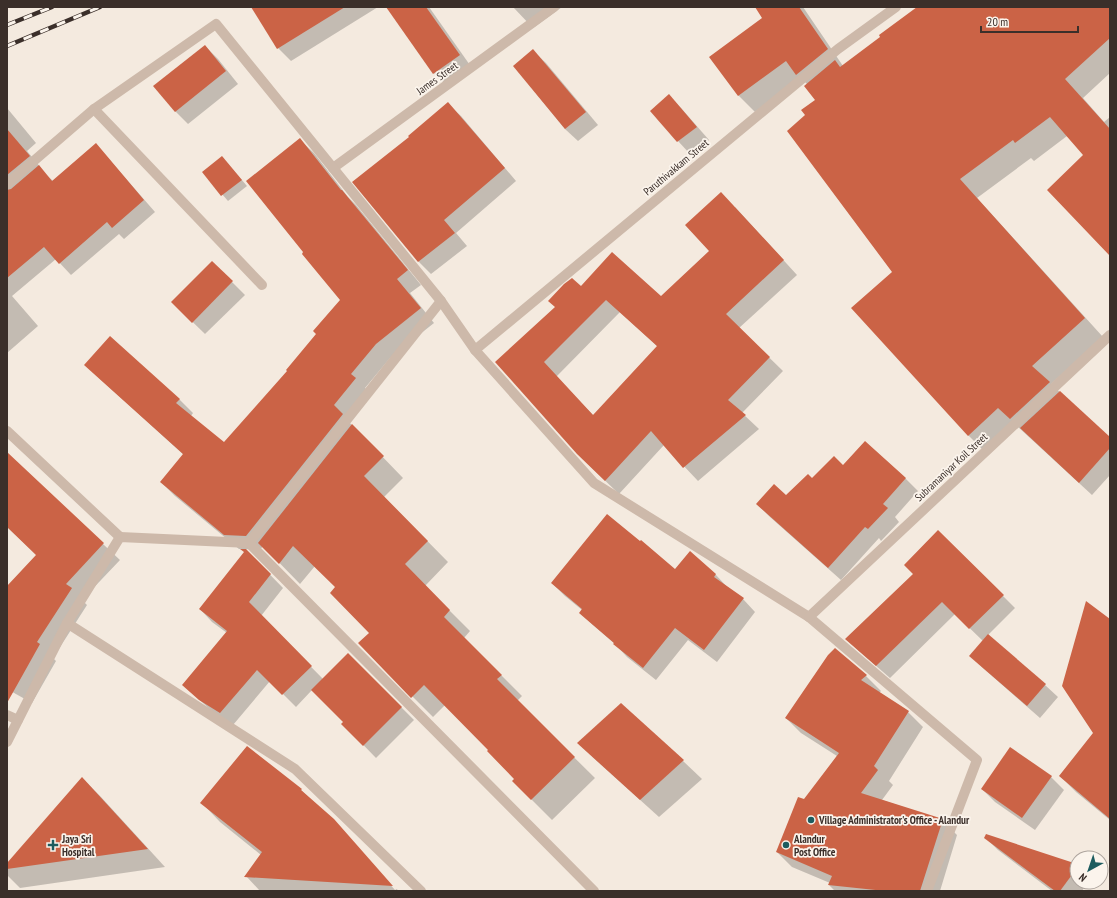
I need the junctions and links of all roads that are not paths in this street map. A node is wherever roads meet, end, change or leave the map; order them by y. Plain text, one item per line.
1 (554, 7) edge
2 (896, 7) edge
3 (94, 109) junction
4 (333, 168) junction
5 (7, 184) edge
6 (262, 285) dead end
7 (441, 300) junction
8 (1110, 335) edge
9 (475, 350) junction
10 (7, 431) edge
11 (120, 537) junction
12 (249, 543) junction
13 (809, 617) junction
14 (67, 622) junction
15 (7, 715) edge
16 (18, 720) junction
17 (7, 742) edge
18 (422, 891) edge
19 (594, 891) edge
20 (927, 891) edge

1 - 4 street, James Street
2 - 9 street, Paruthivakkam Street
3 - 4 street
3 - 5 street
3 - 6 street
4 - 7 street
7 - 9 street
7 - 12 street
8 - 13 street, Subramaniyar Koil Street
9 - 13 street
10 - 11 street
11 - 12 street
11 - 14 street
12 - 19 street
13 - 20 street
14 - 16 street
14 - 18 street
15 - 16 street
16 - 17 street

